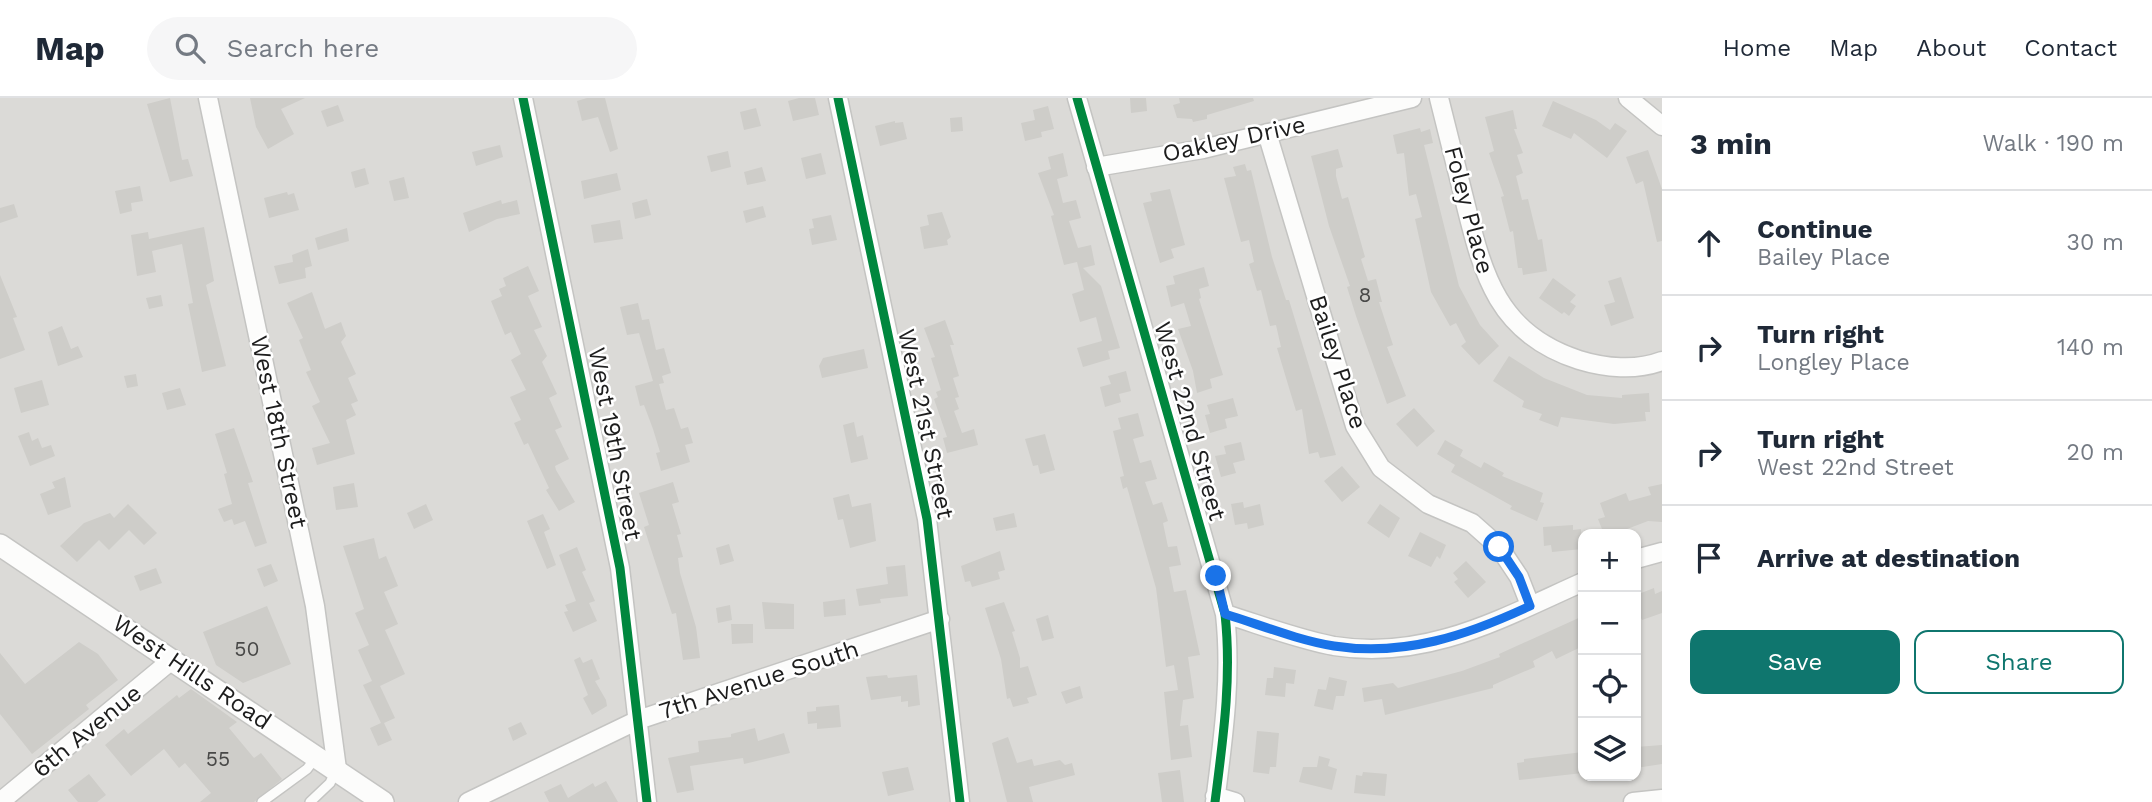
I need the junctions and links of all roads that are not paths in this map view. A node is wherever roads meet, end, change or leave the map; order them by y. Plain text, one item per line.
1 (208, 98) edge
2 (523, 98) edge
3 (838, 98) edge
4 (1077, 98) edge
5 (1412, 98) edge
6 (1439, 98) edge
7 (1628, 98) edge
8 (1662, 126) edge
9 (1267, 133) junction
10 (1096, 167) junction
11 (1662, 361) edge
12 (0, 545) edge
13 (1662, 552) edge
14 (1641, 558) edge
15 (1578, 584) edge
16 (1530, 606) junction
17 (1225, 614) junction
18 (940, 619) junction
19 (173, 659) junction
20 (638, 720) junction
21 (317, 756) junction
22 (337, 769) junction
23 (1215, 799) edge
24 (1662, 799) edge
25 (0, 802) edge
26 (262, 802) edge
27 (310, 802) edge
28 (383, 802) edge
29 (468, 802) edge
30 (647, 802) edge
31 (960, 802) edge
32 (1235, 802) edge
33 (1633, 802) edge

1 - 22 street, West 18th Street
2 - 20 street, West 19th Street
3 - 18 street, West 21st Street
4 - 10 street, West 22nd Street
5 - 9 street, Oakley Drive
6 - 11 street, Foley Place
7 - 8 street
9 - 10 street, Oakley Drive
9 - 16 street, Bailey Place
10 - 17 street, West 22nd Street
12 - 19 street, West Hills Road
13 - 14 street
15 - 16 street
16 - 17 street
17 - 23 street, West 22nd Street
18 - 20 street, 7th Avenue South
18 - 31 street, West 21st Street
19 - 21 street, West Hills Road
19 - 25 street, 6th Avenue
20 - 29 street, 7th Avenue South
20 - 30 street, West 19th Street
21 - 22 street, West Hills Road
21 - 26 lane
22 - 27 lane
22 - 28 street, West Hills Road
23 - 32 street
24 - 33 street

